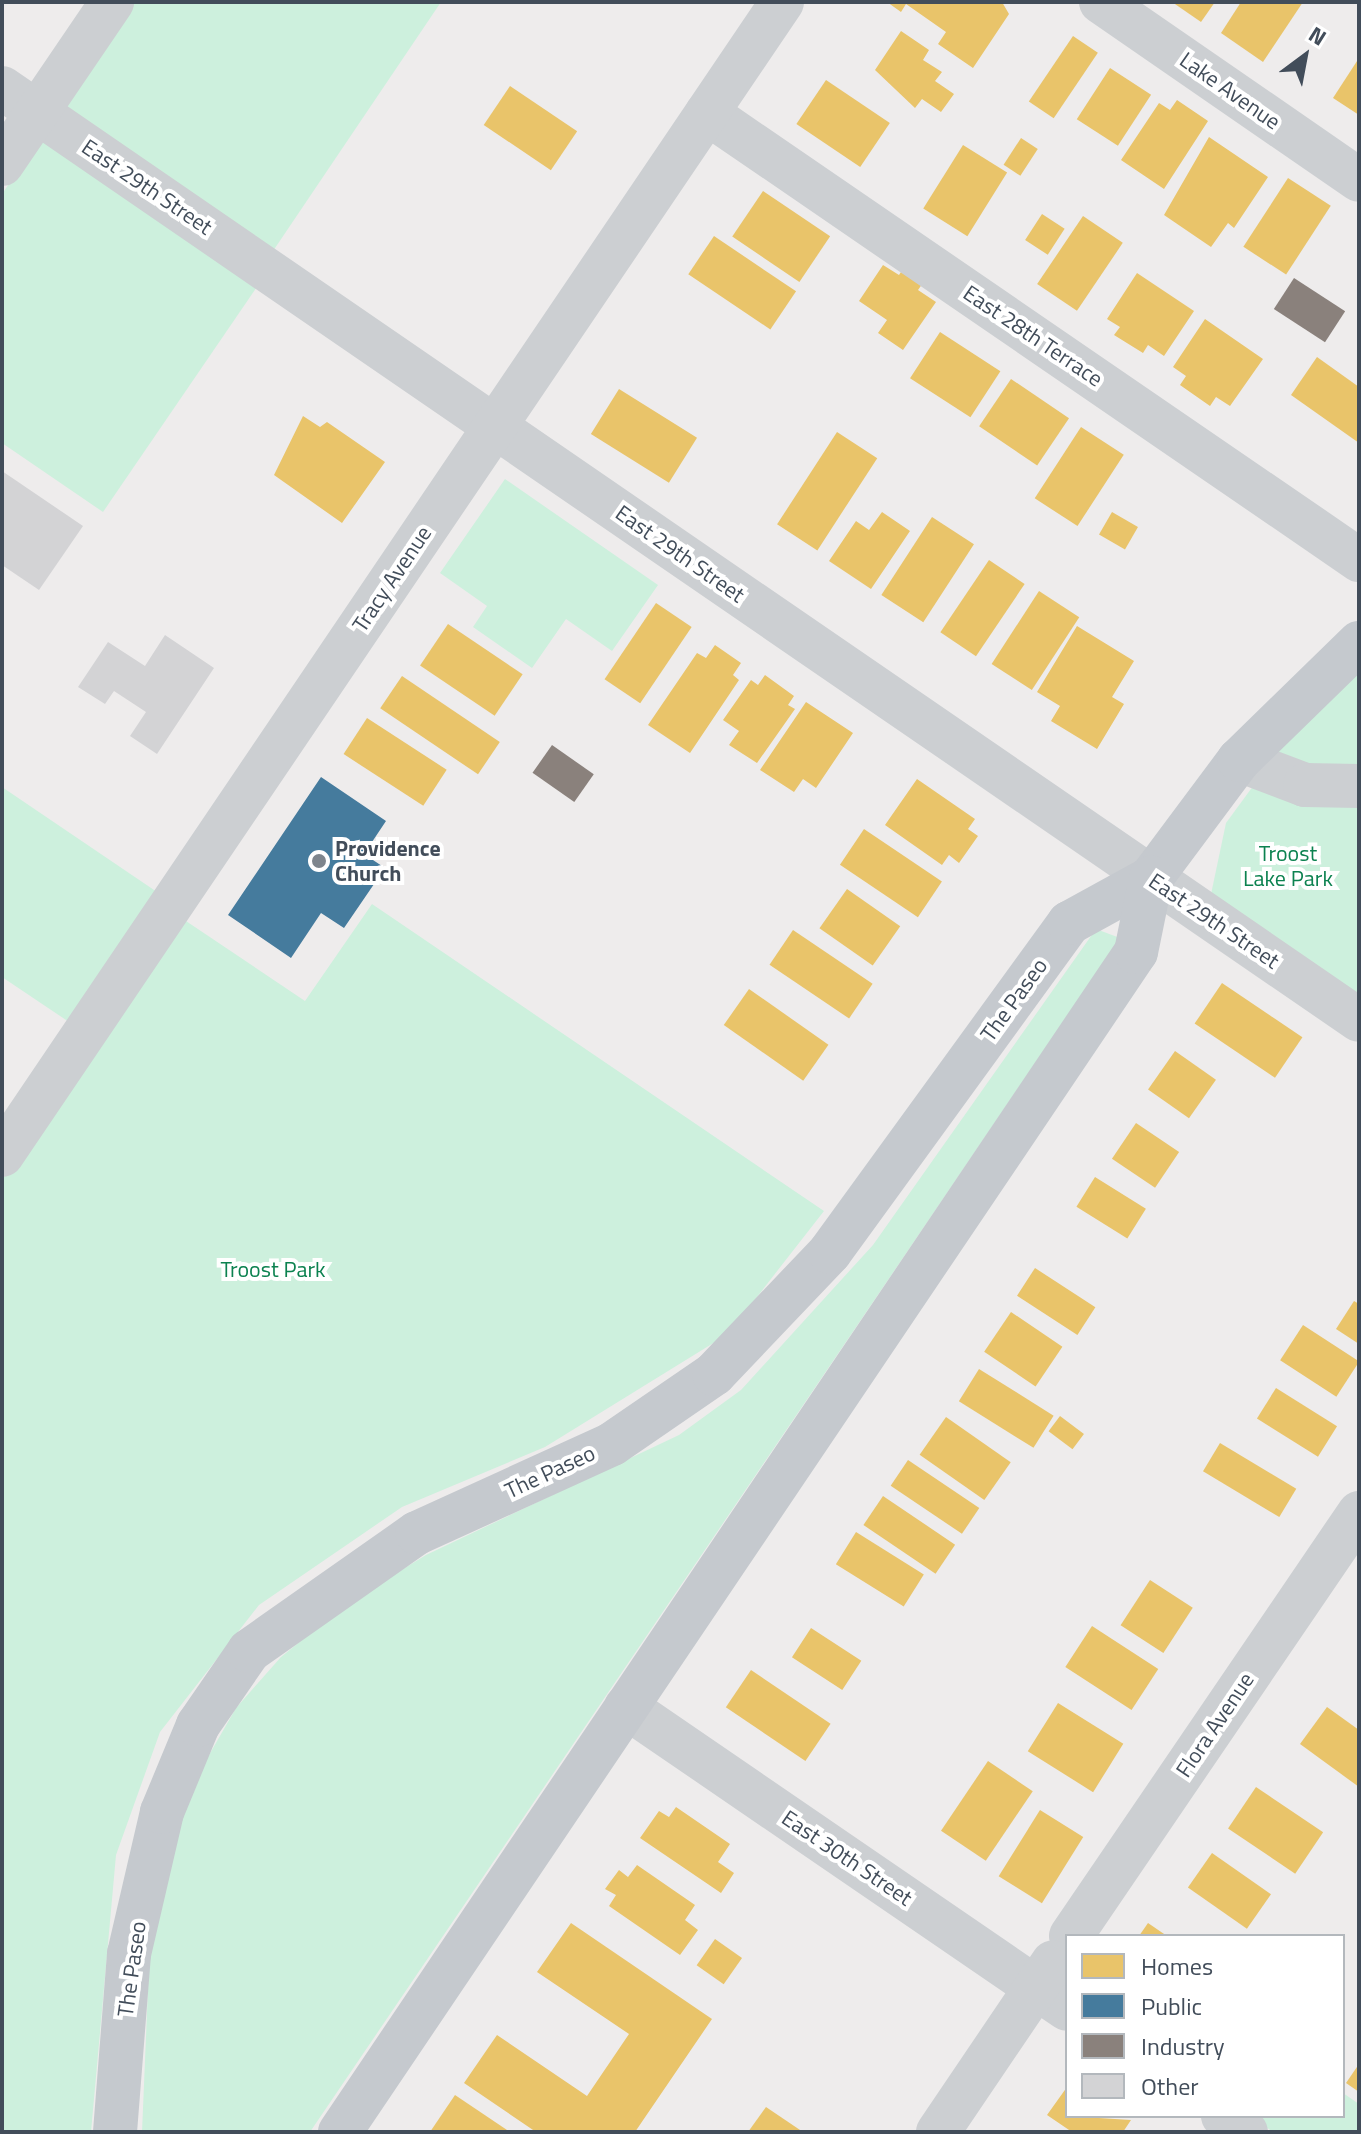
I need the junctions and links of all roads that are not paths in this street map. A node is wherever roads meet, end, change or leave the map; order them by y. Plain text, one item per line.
1 (112, 2) edge
2 (782, 2) edge
3 (1101, 2) edge
4 (2, 88) edge
5 (37, 112) junction
6 (707, 113) junction
7 (2, 164) edge
8 (1359, 180) edge
9 (495, 426) junction
10 (1359, 560) edge
11 (1359, 643) edge
12 (1239, 760) junction
13 (1359, 786) edge
14 (1151, 878) junction
15 (1359, 1020) edge
16 (2, 1155) edge
17 (1359, 1513) edge
18 (626, 1707) junction
19 (1072, 1934) edge
20 (1065, 1949) edge
21 (1052, 1998) edge
22 (1226, 2118) edge
23 (115, 2132) edge
24 (340, 2132) edge
25 (938, 2132) edge
26 (1246, 2132) edge

1 - 5 street
2 - 6 street, Tracy Avenue
3 - 8 street, Lake Avenue
4 - 5 street, East 29th Street
5 - 7 street
5 - 9 street, East 29th Street
6 - 9 street, Tracy Avenue
6 - 10 street, East 28th Terrace
9 - 14 street, East 29th Street
9 - 16 street, Tracy Avenue
11 - 12 main road, The Paseo
12 - 13 street
12 - 14 main road, The Paseo
14 - 15 street, East 29th Street
14 - 18 main road, The Paseo
14 - 23 main road, The Paseo
17 - 19 street, Flora Avenue
18 - 21 street, East 30th Street
18 - 24 main road, The Paseo
20 - 21 street
21 - 25 street
22 - 26 street

